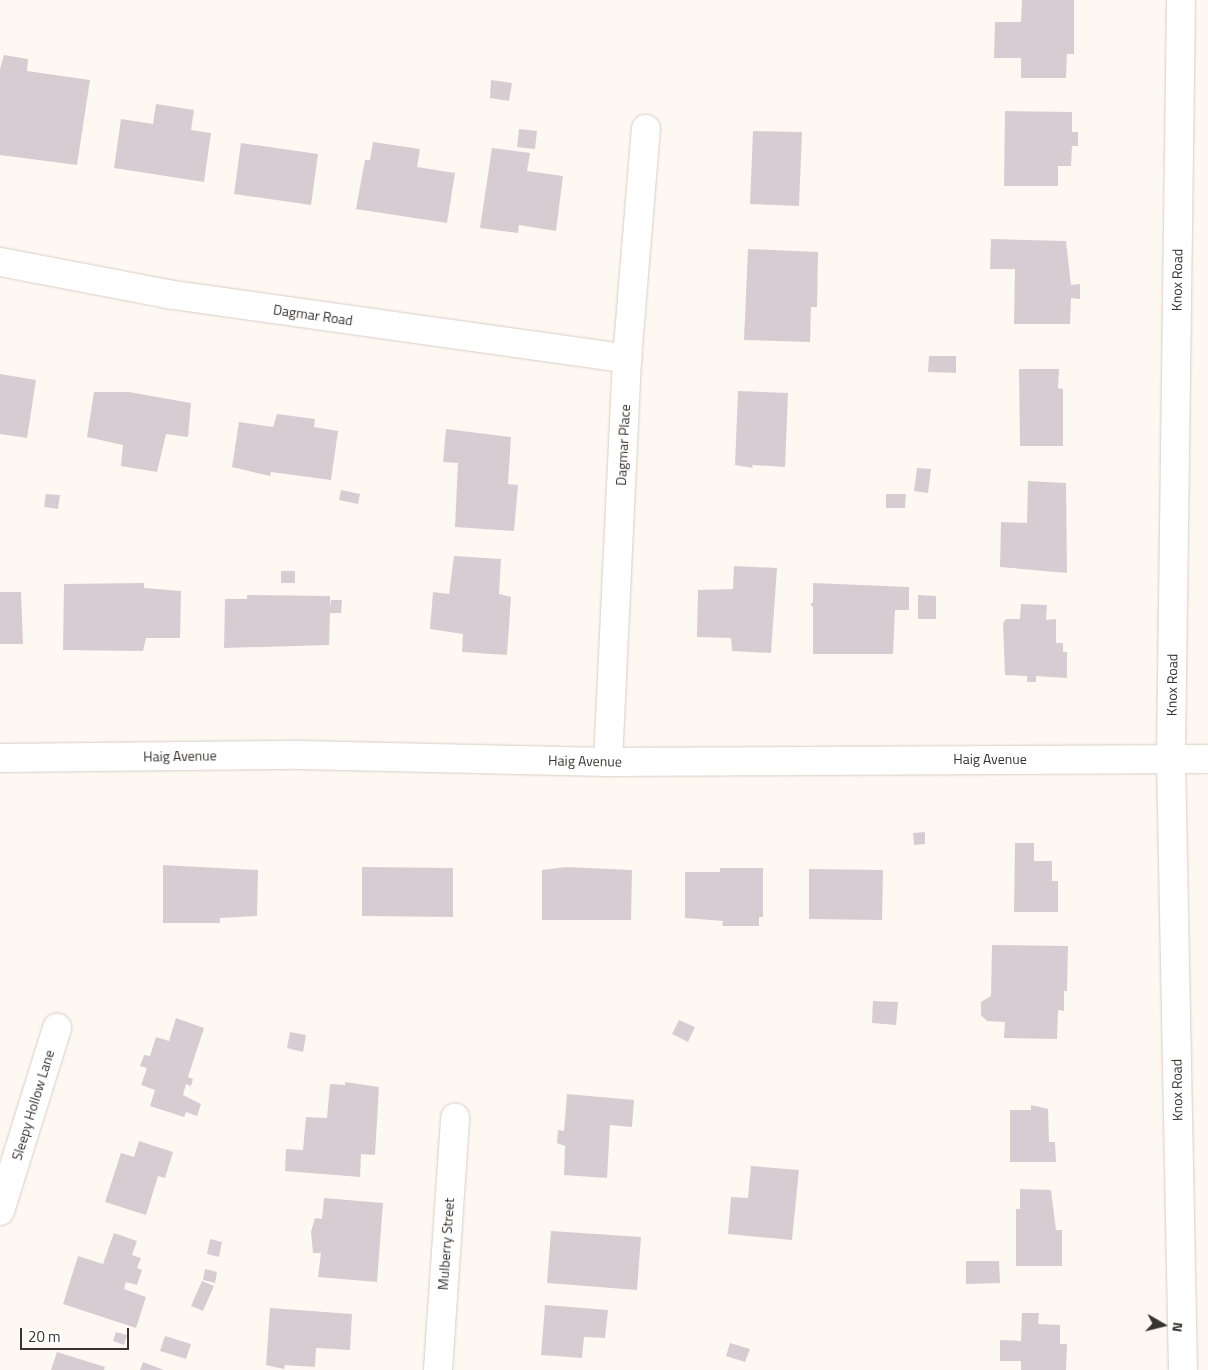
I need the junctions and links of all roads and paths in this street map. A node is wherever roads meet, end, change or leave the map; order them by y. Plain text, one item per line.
1 (1181, 0) edge
2 (646, 129) dead end
3 (0, 262) edge
4 (627, 359) junction
5 (0, 758) edge
6 (1171, 758) junction
7 (1208, 758) edge
8 (608, 762) junction
9 (57, 1028) dead end
10 (455, 1118) dead end
11 (0, 1211) edge
12 (438, 1370) edge
13 (1183, 1370) edge

1 - 6 street, Knox Road
2 - 4 street, Dagmar Place
3 - 4 street, Dagmar Road
4 - 8 street, Dagmar Place
5 - 8 street, Haig Avenue
6 - 7 street, Haig Avenue
6 - 8 street, Haig Avenue
6 - 13 street, Knox Road
9 - 11 street, Sleepy Hollow Lane
10 - 12 street, Mulberry Street

